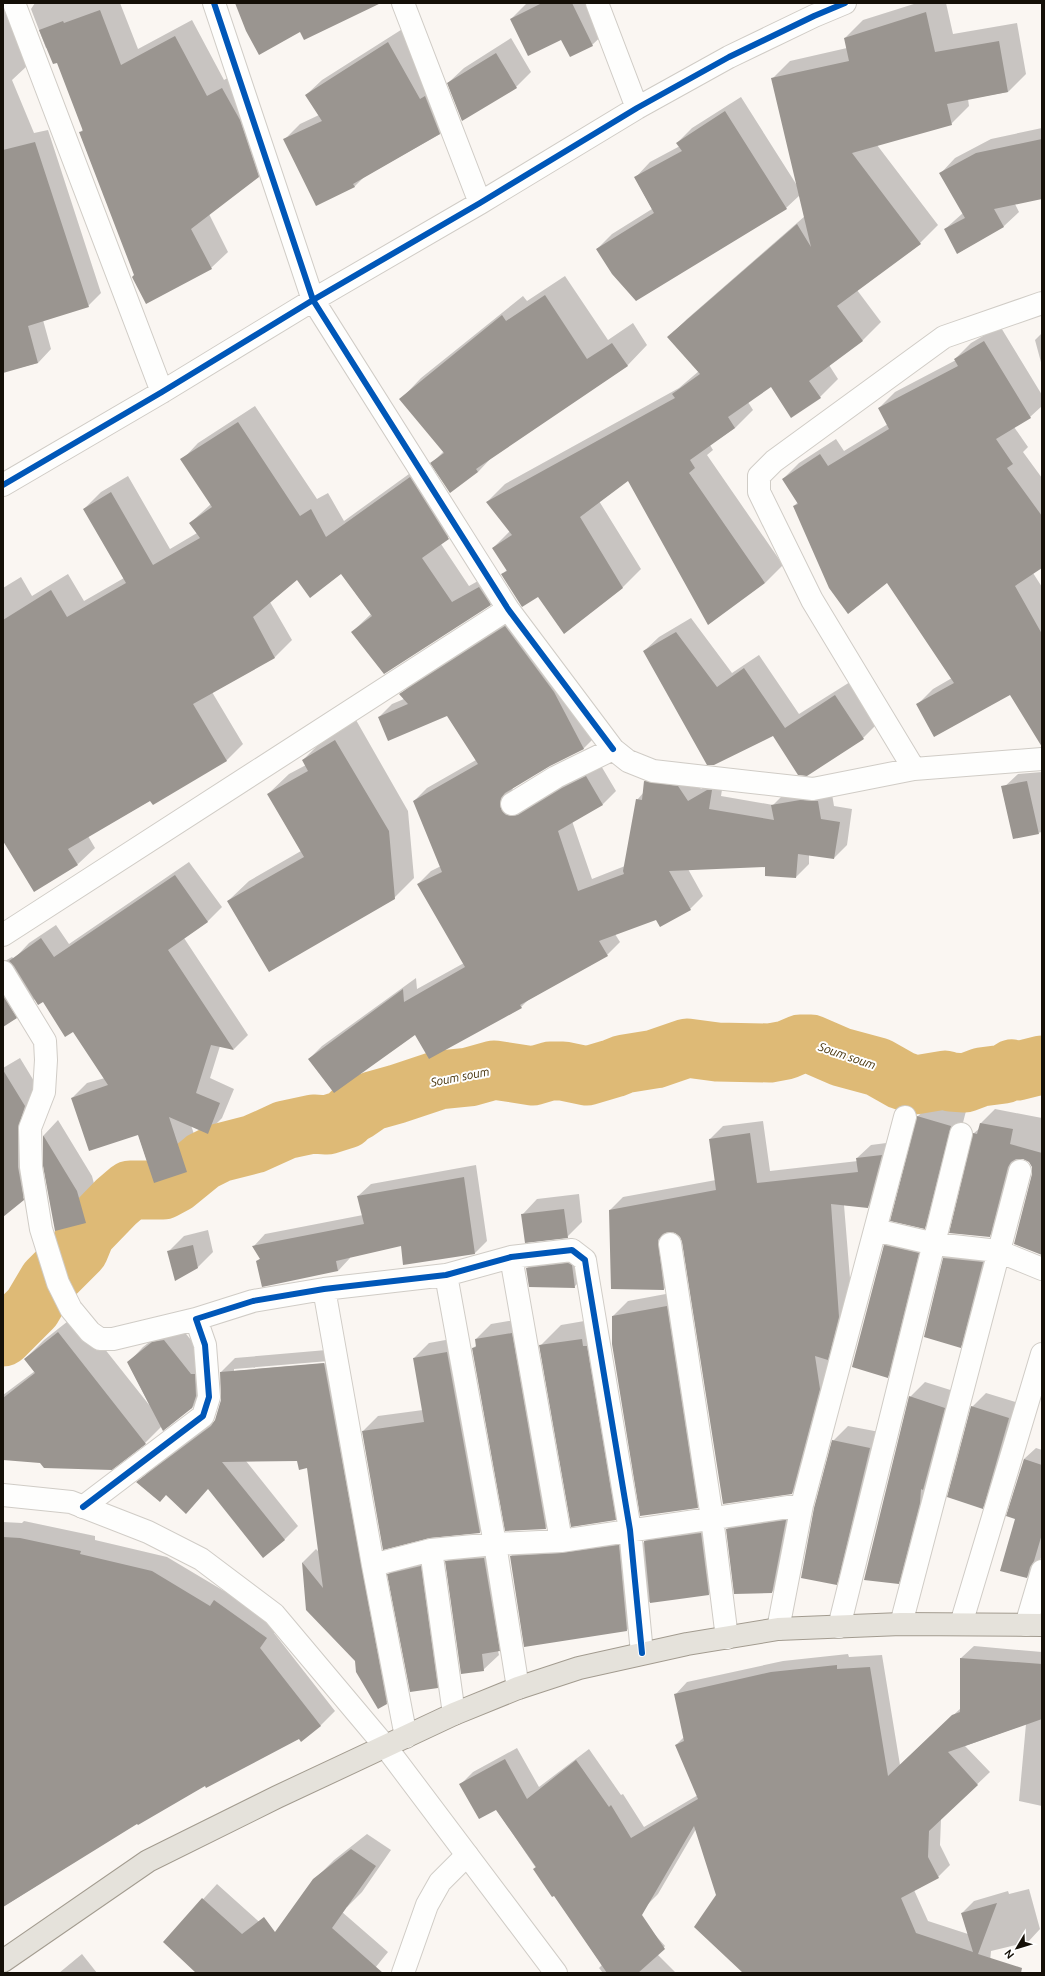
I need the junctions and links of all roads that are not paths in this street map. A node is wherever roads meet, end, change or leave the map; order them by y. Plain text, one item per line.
1 (14, 3) edge
2 (214, 3) edge
3 (404, 3) edge
4 (597, 3) edge
5 (846, 3) edge
6 (811, 9) edge
7 (637, 108) junction
8 (480, 203) junction
9 (313, 300) junction
10 (1042, 303) edge
11 (162, 392) junction
12 (3, 485) edge
13 (508, 609) junction
14 (613, 749) junction
15 (1042, 759) edge
16 (914, 769) junction
17 (512, 804) dead end
18 (3, 935) edge
19 (3, 972) edge
20 (905, 1117) dead end
21 (961, 1134) dead end
22 (1020, 1171) dead end
23 (874, 1230) junction
24 (670, 1244) dead end
25 (935, 1244) junction
26 (998, 1251) junction
27 (511, 1257) junction
28 (1042, 1269) edge
29 (446, 1275) junction
30 (324, 1290) junction
31 (196, 1319) junction
32 (1042, 1354) edge
33 (3, 1495) edge
34 (802, 1505) junction
35 (83, 1507) junction
36 (712, 1518) junction
37 (630, 1530) junction
38 (561, 1541) junction
39 (495, 1544) junction
40 (431, 1550) junction
41 (373, 1565) junction
42 (1042, 1571) edge
43 (901, 1624) junction
44 (961, 1624) junction
45 (1034, 1625) edge
46 (839, 1627) junction
47 (778, 1629) junction
48 (726, 1638) junction
49 (642, 1653) junction
50 (518, 1688) junction
51 (454, 1714) junction
52 (406, 1737) junction
53 (385, 1746) junction
54 (467, 1855) junction
55 (3, 1961) edge
56 (403, 1973) edge
57 (556, 1973) edge

1 - 11 street
2 - 9 street
3 - 8 street
4 - 7 street
5 - 6 street
6 - 7 street
7 - 8 street
8 - 9 street
9 - 11 street
9 - 13 street
10 - 16 street
11 - 12 street
13 - 14 street
13 - 18 street
14 - 16 street
14 - 17 street
15 - 16 street
19 - 31 street
20 - 23 street
21 - 25 street
22 - 26 street
23 - 25 street
23 - 34 street
24 - 36 street
25 - 26 street
25 - 46 street
26 - 28 street
26 - 43 street
27 - 29 street
27 - 37 street
27 - 38 street
29 - 30 street
29 - 39 street
30 - 31 street
30 - 41 street
31 - 35 street
32 - 44 street
33 - 35 street
34 - 36 street
34 - 47 street
35 - 53 street
36 - 37 street
36 - 48 street
37 - 38 street
37 - 49 street
38 - 39 street
39 - 40 street
39 - 50 street
40 - 41 street
40 - 51 street
41 - 52 street
42 - 45 street
43 - 44 main road
43 - 46 main road
44 - 45 main road
46 - 47 main road
47 - 48 main road
48 - 49 main road
49 - 50 main road
50 - 51 main road
51 - 52 main road
52 - 53 main road
53 - 54 street
53 - 55 main road
54 - 56 street
54 - 57 street

